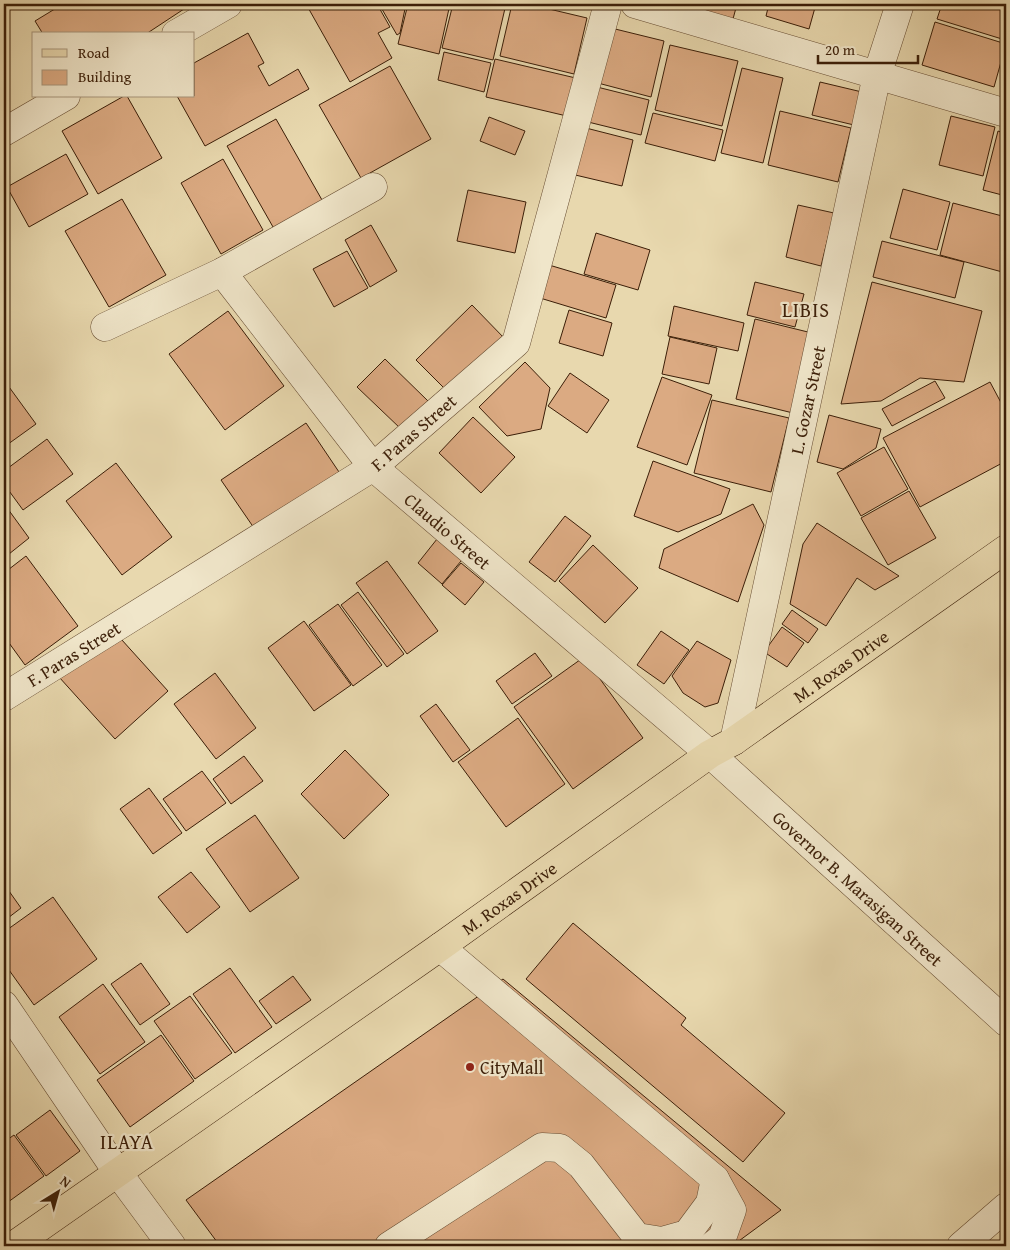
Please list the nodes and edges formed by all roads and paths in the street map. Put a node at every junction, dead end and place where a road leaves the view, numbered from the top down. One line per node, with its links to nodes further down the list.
1 (228, 4): 5 (street)
2 (608, 4): 13 (street, F. Paras Street)
3 (635, 4): 6 (street)
4 (900, 4): 6 (street, L. Gozar Street)
5 (179, 32)
6 (877, 75): 8 (street); 16 (street, L. Gozar Street)
7 (63, 98): 9 (street)
8 (1006, 113)
9 (4, 132)
10 (373, 187): 11 (street)
11 (222, 272): 12 (street); 13 (street, Claudio Street)
12 (105, 327)
13 (373, 467): 15 (street, F. Paras Street); 17 (street, Claudio Street)
14 (1006, 549): 16 (main road, M. Roxas Drive)
15 (4, 697)
16 (734, 741): 17 (main road, M. Roxas Drive)
17 (710, 754): 18 (main road, M. Roxas Drive); 20 (street, Governor B. Marasigan Street)
18 (440, 947): 21 (main road, M. Roxas Drive); 22 (street)
19 (4, 1006): 21 (street)
20 (1006, 1022)
21 (118, 1173): 24 (main road, M. Roxas Drive); 25 (street)
22 (715, 1179): 26 (street); 27 (street)
23 (1006, 1207): 28 (street)
24 (13, 1246)
25 (172, 1246)
26 (388, 1246)
27 (712, 1246)
28 (961, 1246)

